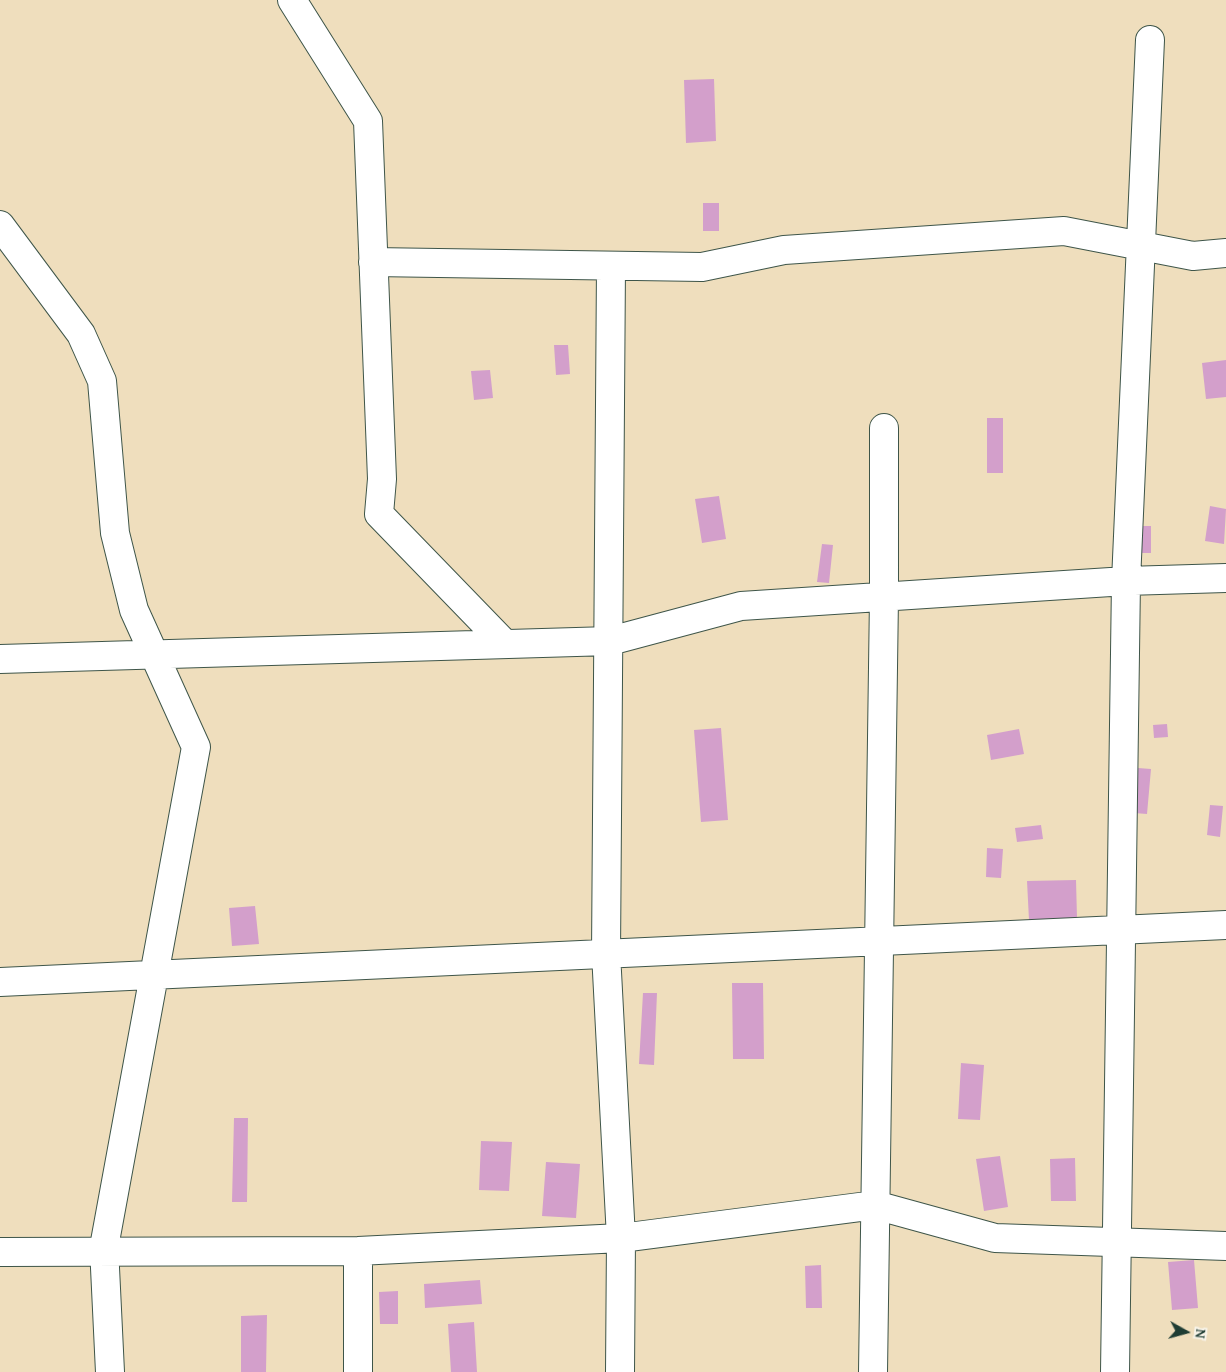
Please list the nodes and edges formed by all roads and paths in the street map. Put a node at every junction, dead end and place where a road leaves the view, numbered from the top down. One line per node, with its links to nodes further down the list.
1 (292, 0): 6 (street)
2 (1150, 40): 4 (street)
3 (0, 225): 14 (street)
4 (1141, 246): 5 (street); 7 (street); 10 (street)
5 (1226, 253)
6 (373, 262): 7 (street); 13 (street)
7 (611, 266): 12 (street)
8 (884, 428): 11 (street)
9 (1226, 578): 10 (street)
10 (1126, 581): 11 (street); 17 (street)
11 (884, 597): 12 (street); 18 (street)
12 (610, 641): 13 (street); 19 (street)
13 (504, 643): 14 (street)
14 (154, 654): 15 (street); 20 (street)
15 (0, 659)
16 (1226, 925): 17 (street)
17 (1121, 931): 18 (street); 24 (street)
18 (879, 942): 19 (street); 22 (street)
19 (606, 953): 20 (street); 23 (street)
20 (154, 975): 21 (street); 26 (street)
21 (0, 982)
22 (875, 1205): 23 (street); 24 (street); 32 (street)
23 (621, 1238): 27 (street); 31 (street)
24 (1116, 1242): 25 (street); 33 (street)
25 (1226, 1246)
26 (104, 1251): 27 (street); 28 (street); 29 (street)
27 (358, 1251): 30 (street)
28 (0, 1252)
29 (110, 1372)
30 (358, 1372)
31 (620, 1372)
32 (873, 1372)
33 (1114, 1372)

